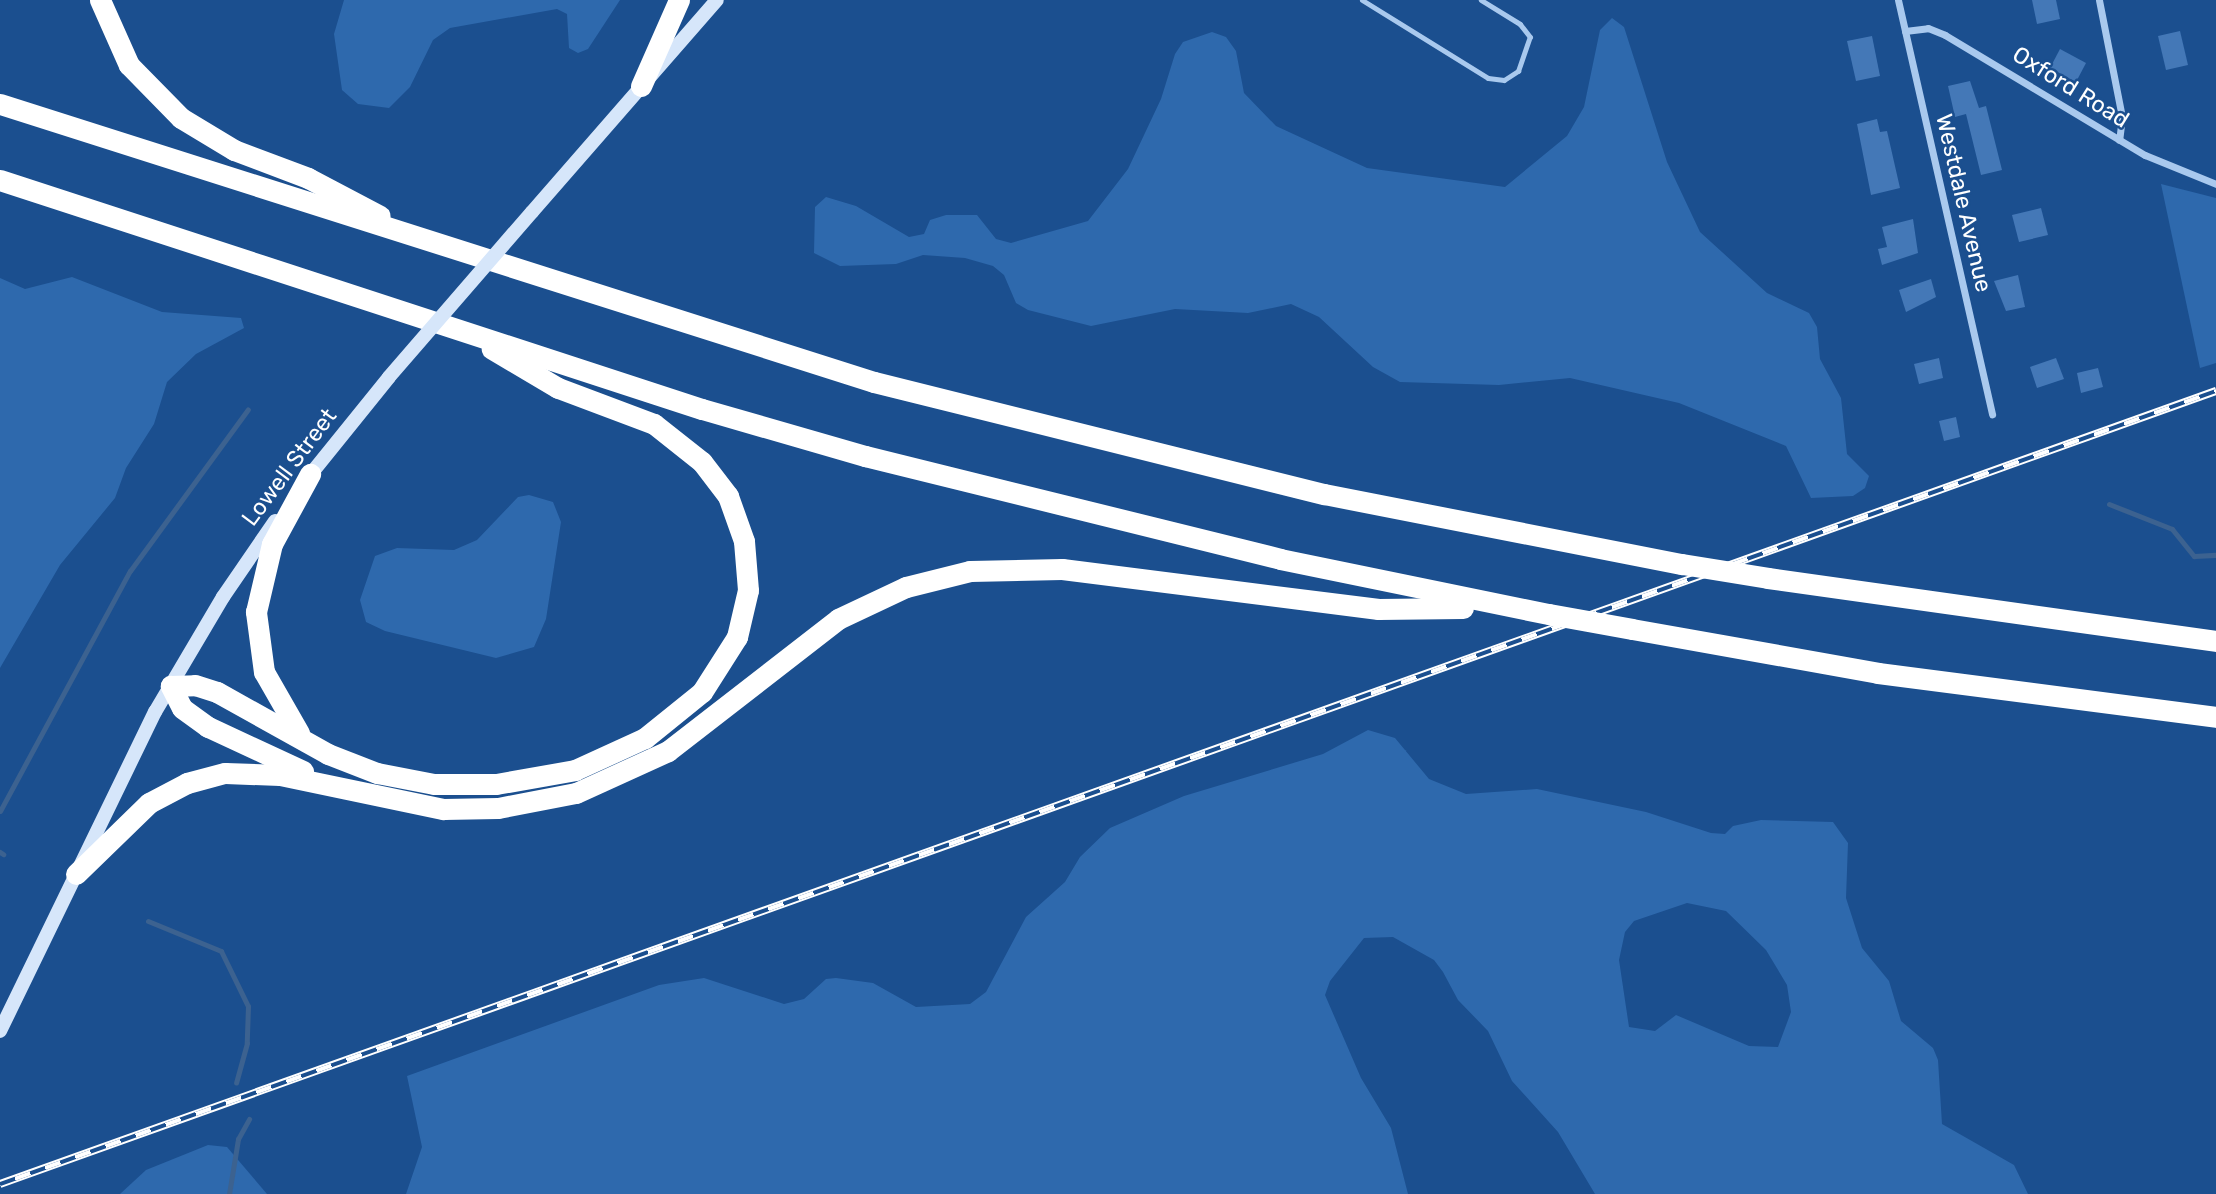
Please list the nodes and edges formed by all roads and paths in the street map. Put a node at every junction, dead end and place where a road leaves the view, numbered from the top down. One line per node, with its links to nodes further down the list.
1 (100, 0): 14 (highway)
2 (679, 0): 9 (highway)
3 (717, 0): 9 (main road, Lowell Street)
4 (1362, 0): 5 (lane)
5 (1481, 0)
6 (1898, 0): 8 (street, Westdale Avenue)
7 (2099, 0): 11 (street)
8 (1905, 30): 11 (street, Oxford Road); 16 (street, Westdale Avenue)
9 (641, 86): 17 (main road, Lowell Street, bridge)
10 (0, 104): 14 (highway)
11 (2119, 140): 13 (street, Oxford Road)
12 (0, 180): 15 (highway)
13 (2216, 184)
14 (435, 244): 19 (highway, bridge)
15 (454, 327): 18 (highway); 22 (highway)
16 (1992, 414)
17 (310, 474): 20 (main road, Lowell Street); 22 (highway)
18 (1507, 607): 21 (highway, bridge); 23 (highway)
19 (2216, 641)
20 (171, 686): 22 (highway); 23 (highway); 24 (main road, Lowell Street)
21 (2216, 717)
22 (313, 746)
23 (344, 789): 24 (highway)
24 (76, 874): 25 (main road, Lowell Street)
25 (0, 1031)

